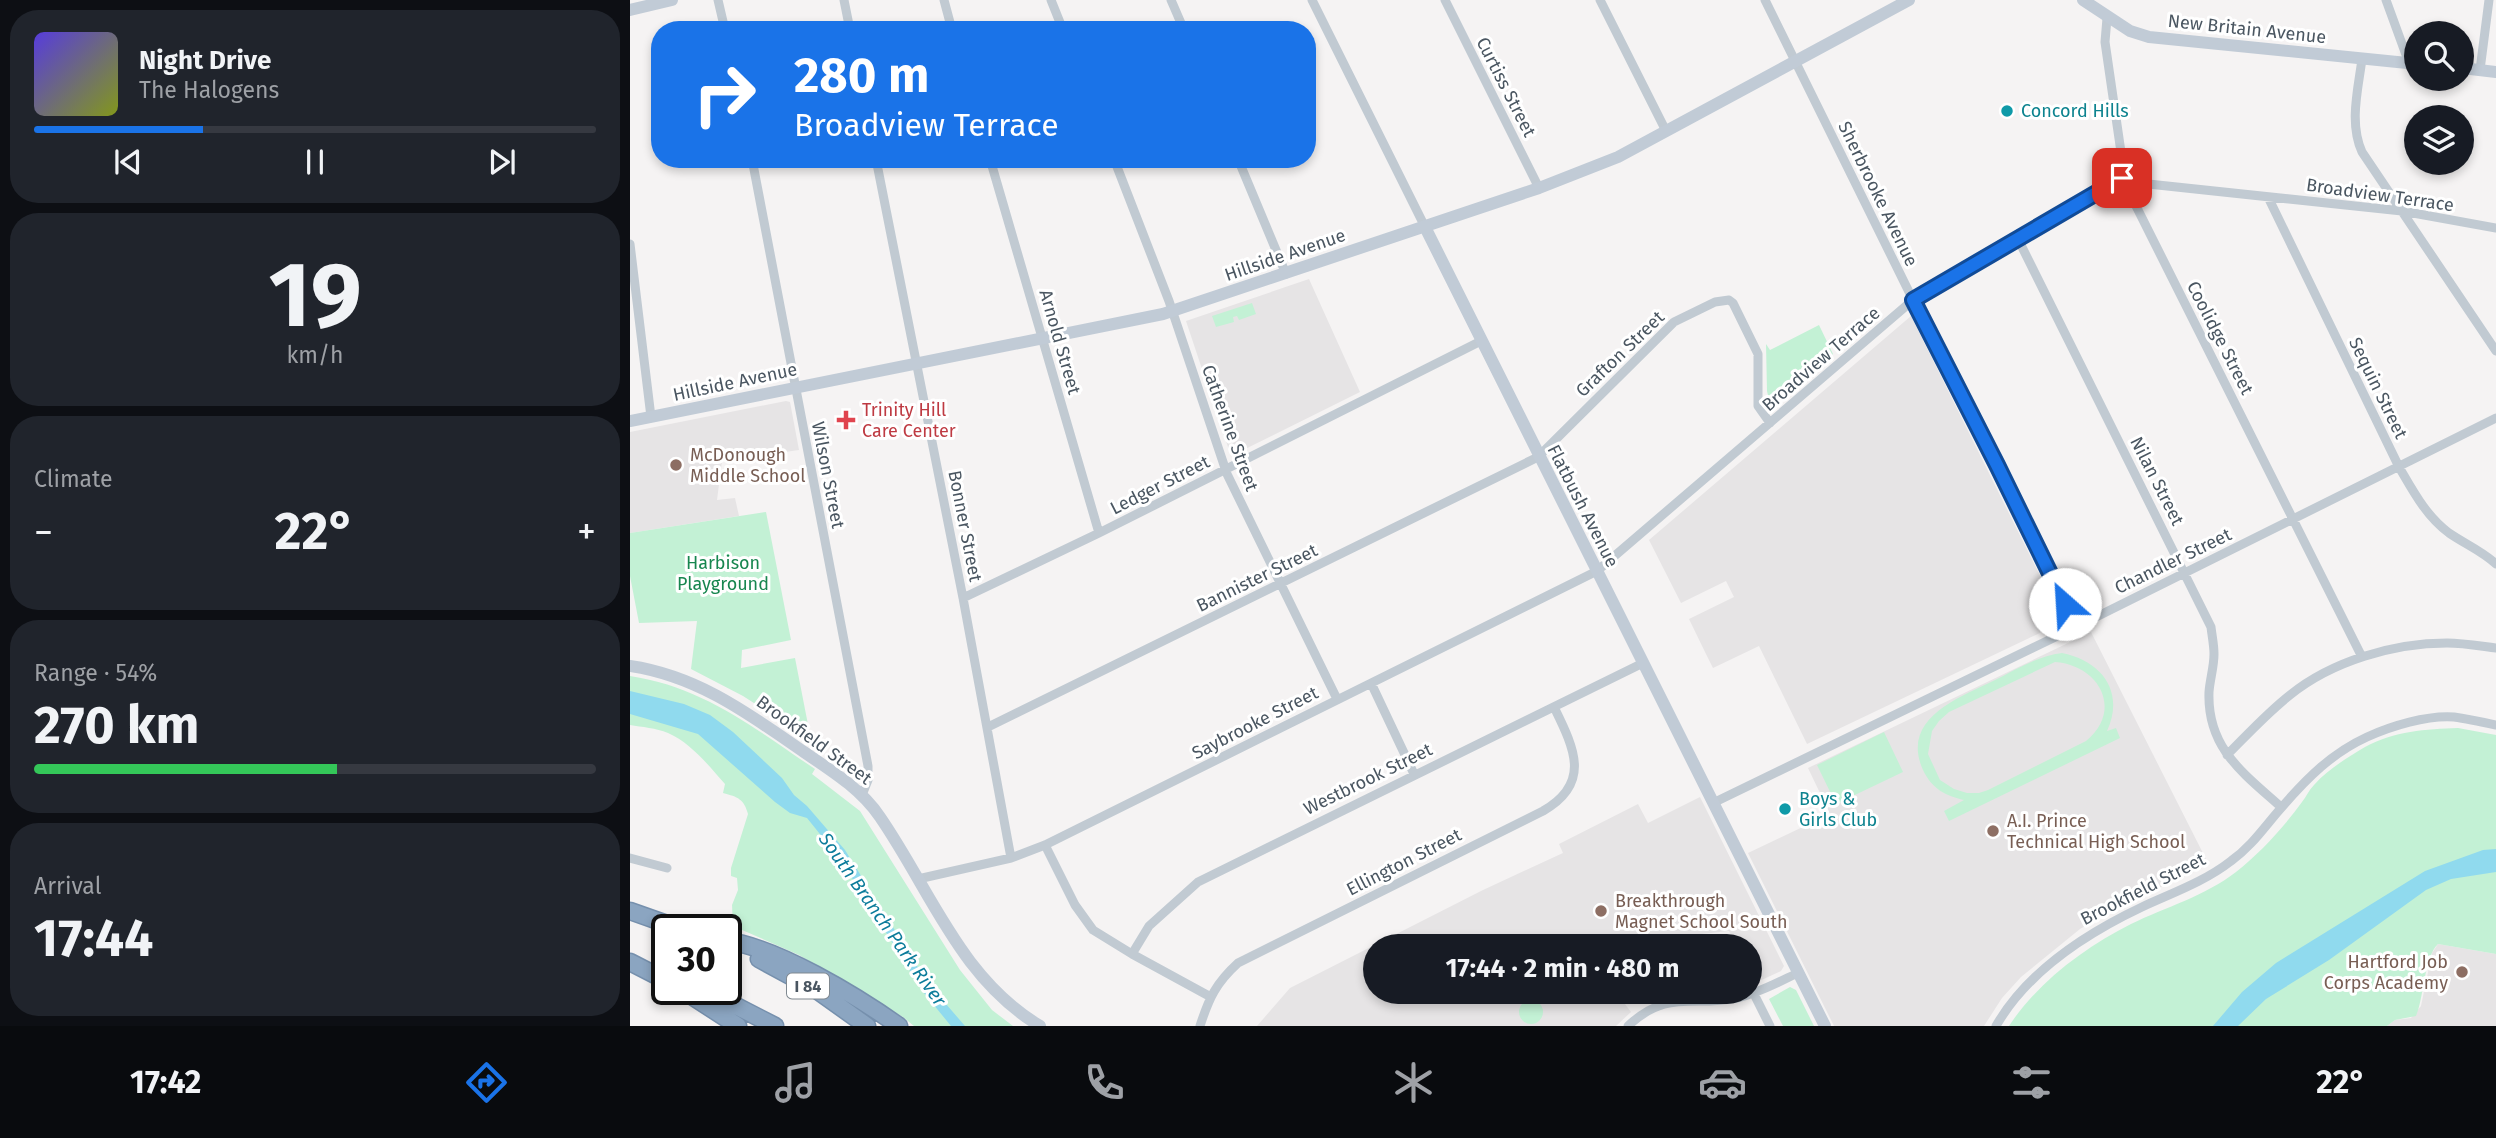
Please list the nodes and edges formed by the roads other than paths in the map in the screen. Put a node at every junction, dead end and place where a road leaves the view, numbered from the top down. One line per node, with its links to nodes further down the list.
1 (672, 0): 15 (street)
2 (718, 0): 17 (street)
3 (844, 0): 18 (street)
4 (944, 0): 19 (street)
5 (1051, 0): 20 (street)
6 (1171, 0): 21 (street)
7 (1312, 0): 39 (street, Flatbush Avenue)
8 (1445, 0): 36 (street, Curtiss Street)
9 (1600, 0): 29 (street)
10 (1765, 0): 24 (street, Sherbrooke Avenue)
11 (1909, 0): 24 (street, Hillside Avenue)
12 (2083, 0): 16 (street, New Britain Avenue)
13 (2386, 0): 22 (street)
14 (2490, 0): 27 (street)
15 (630, 10)
16 (2107, 18): 23 (street, New Britain Avenue); 35 (street, Coolidge Street)
17 (723, 21)
18 (848, 21)
19 (950, 21)
20 (1059, 21)
21 (1180, 21)
22 (2404, 42)
23 (2362, 59): 25 (street, New Britain Avenue); 38 (street)
24 (1795, 61): 29 (street, Hillside Avenue); 44 (street, Sherbrooke Avenue)
25 (2404, 62)
26 (2474, 69): 27 (street)
27 (2480, 70): 28 (street)
28 (2496, 72)
29 (1666, 131): 36 (street, Hillside Avenue)
30 (754, 168): 50 (street, Wilson Street)
31 (878, 168): 49 (street, Bonner Street)
32 (993, 168): 46 (street, Arnold Street)
33 (1117, 168): 45 (street, Catherine Street)
34 (1242, 168): 43 (street)
35 (2122, 178): 37 (street, Broadview Terrace); 41 (street, Broadview Terrace); 58 (street, Coolidge Street)
36 (1539, 188): 39 (street, Hillside Avenue)
37 (2268, 197): 38 (street, Broadview Terrace); 56 (street, Sequin Street)
38 (2402, 211): 40 (street, Broadview Terrace); 48 (street)
39 (1425, 227): 43 (street, Hillside Avenue); 47 (street, Flatbush Avenue)
40 (2496, 228)
41 (2018, 239): 44 (street, Broadview Terrace); 62 (street, Nilan Street)
42 (630, 244): 51 (street)
43 (1286, 274): 45 (street, Hillside Avenue)
44 (1913, 300): 54 (street, Broadview Terrace); 65 (street, Sherbrooke Avenue)
45 (1172, 311): 46 (street, Hillside Avenue); 57 (street, Catherine Street)
46 (1043, 338): 49 (street, Hillside Avenue); 59 (street, Arnold Street)
47 (1481, 341): 55 (street, Flatbush Avenue); 57 (street, Ledger Street)
48 (2496, 351)
49 (916, 363): 50 (street, Hillside Avenue); 64 (street, Bonner Street)
50 (795, 387): 51 (street, Hillside Avenue); 77 (street, Wilson Street)
51 (651, 417): 53 (street, Hillside Avenue)
52 (2496, 418): 56 (street, Chandler Street)
53 (630, 421)
54 (1770, 423): 55 (street, Grafton Street); 61 (street, Broadview Terrace)
55 (1538, 457): 61 (street, Flatbush Avenue); 63 (street, Bannister Street)
56 (2399, 467): 58 (street, Chandler Street); 60 (street, Sequin Street)
57 (1225, 470): 59 (street, Ledger Street); 63 (street, Catherine Street)
58 (2293, 520): 62 (street, Chandler Street); 67 (street, Coolidge Street)
59 (1099, 533): 64 (street, Ledger Street)
60 (2496, 564)
61 (1597, 571): 68 (street, Flatbush Avenue); 70 (street, Saybrooke Street)
62 (2186, 573): 65 (street, Chandler Street); 75 (street, Nilan Street)
63 (1281, 584): 71 (street, Catherine Street); 74 (street, Bannister Street)
64 (963, 598): 74 (street, Bonner Street)
65 (2076, 627): 78 (street, Chandler Street)
66 (2496, 648): 67 (street)
67 (2362, 657): 75 (street)
68 (1643, 663): 72 (street, Westbrook Street); 78 (street, Flatbush Avenue)
69 (630, 666): 77 (street, Brookfield Street)
70 (1371, 683): 71 (street, Saybrooke Street); 76 (street)
71 (1337, 699): 80 (street, Saybrooke Street)
72 (1554, 707): 76 (street, Westbrook Street); 95 (street, Ellington Street)
73 (2496, 725): 79 (street, Brookfield Street)
74 (988, 726): 82 (street, Bonner Street)
75 (2227, 755): 79 (street, Nilan Street)
76 (1414, 774): 89 (street, Westbrook Street)
77 (862, 795): 84 (street, Brookfield Street)
78 (1713, 803): 93 (street, Flatbush Avenue)
79 (2281, 807): 109 (street, Brookfield Street)
80 (1045, 845): 82 (street, Saybrooke Street); 89 (street)
81 (630, 858): 83 (street)
82 (1011, 858): 84 (street, Saybrooke Street)
83 (667, 868)
84 (918, 879): 104 (street, Brookfield Street)
85 (630, 911): 86 (highway)
86 (651, 918)
87 (742, 947): 88 (highway, I 84)
88 (745, 948): 102 (highway, I 84); 103 (highway)
89 (1132, 954): 95 (street)
90 (633, 963): 91 (highway); 92 (highway)
91 (651, 967)
92 (651, 973)
93 (1798, 973): 94 (street); 108 (street, Flatbush Avenue)
94 (1762, 990)
95 (1209, 996): 105 (street, Ellington Street)
96 (1664, 1004): 106 (street)
97 (1759, 1004): 107 (street)
98 (714, 1005): 100 (highway)
99 (732, 1005): 101 (highway)
100 (738, 1026)
101 (775, 1026)
102 (867, 1026)
103 (899, 1026)
104 (1040, 1026)
105 (1200, 1026)
106 (1628, 1026)
107 (1770, 1026)
108 (1825, 1026)
109 (1996, 1026)

